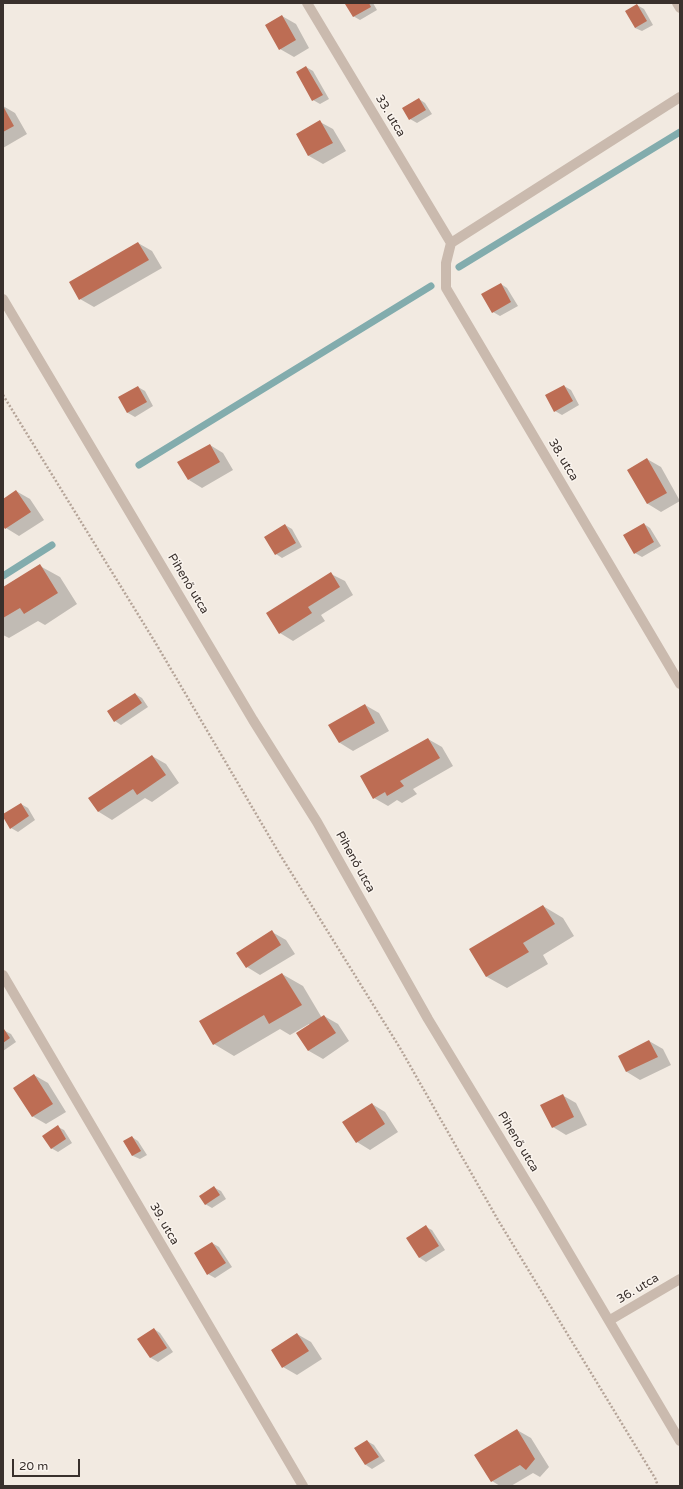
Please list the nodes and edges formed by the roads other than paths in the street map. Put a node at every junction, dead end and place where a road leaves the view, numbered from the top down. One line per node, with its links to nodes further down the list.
1 (306, 3): 5 (street, 33. utca)
2 (677, 3): 3 (street)
3 (680, 8)
4 (680, 97): 5 (street)
5 (451, 243): 7 (street, 38. utca)
6 (3, 299): 10 (street, Pihenő utca)
7 (680, 684)
8 (3, 975): 12 (street, 39. utca)
9 (680, 1279): 10 (street, 36. utca)
10 (610, 1320): 11 (street, Pihenő utca)
11 (680, 1440)
12 (302, 1486)

